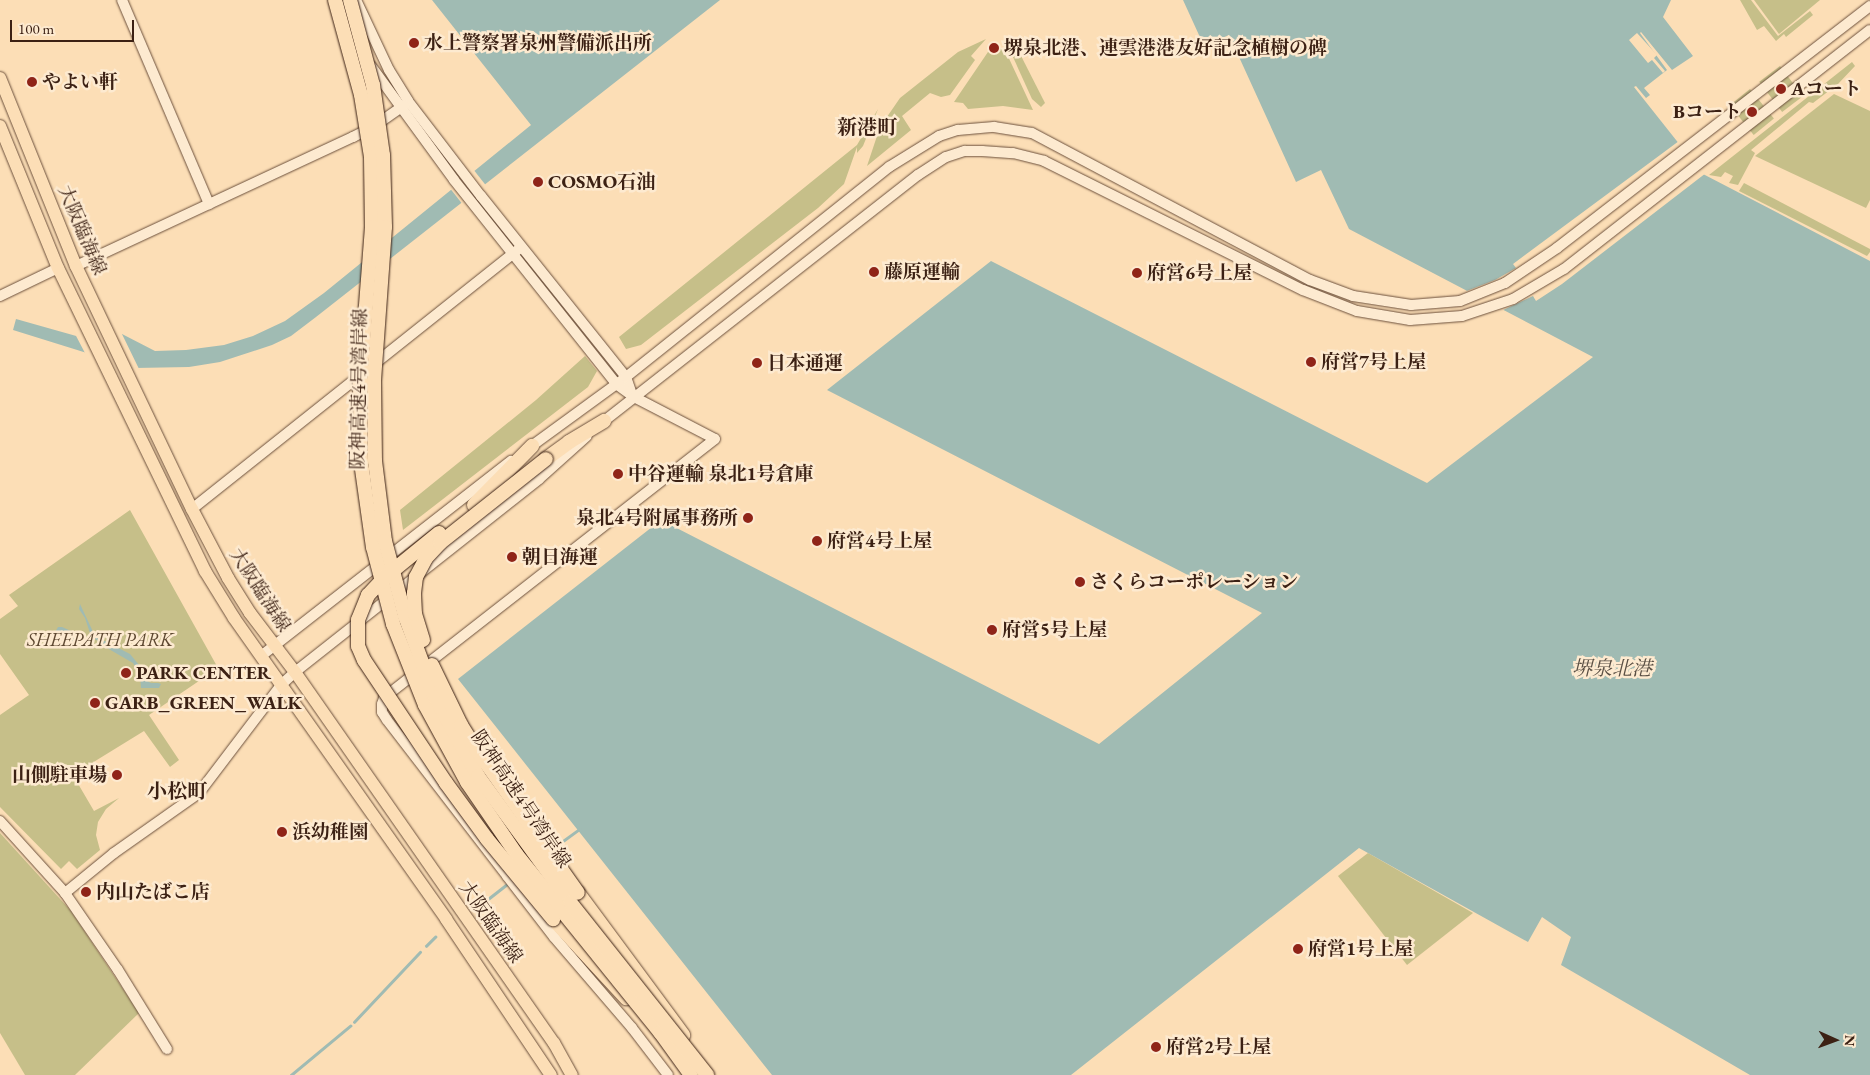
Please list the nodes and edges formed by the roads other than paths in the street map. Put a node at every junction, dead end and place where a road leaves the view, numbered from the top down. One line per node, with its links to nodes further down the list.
1 (122, 0): 12 (street)
2 (337, 0): 9 (street); 29 (highway, 阪神高速4号湾岸線, bridge)
3 (350, 0): 35 (highway, 阪神高速4号湾岸線, bridge)
4 (356, 0): 8 (street)
5 (1870, 6): 17 (street)
6 (1870, 30): 19 (street)
7 (0, 78): 14 (main road, 大阪臨海線)
8 (408, 101): 9 (street); 11 (street)
9 (399, 108): 11 (street); 12 (street)
10 (0, 126): 15 (main road, 大阪臨海線)
11 (476, 199): 13 (street)
12 (209, 204): 14 (street)
13 (518, 250): 17 (street); 18 (street); 22 (street)
14 (76, 266): 22 (main road, 大阪臨海線)
15 (58, 268): 16 (street); 24 (main road, 大阪臨海線)
16 (0, 296)
17 (626, 377): 18 (street); 19 (street)
18 (616, 384): 19 (street); 21 (street)
19 (634, 397): 20 (street); 33 (street)
20 (604, 421): 25 (street); 35 (highway, bridge)
21 (532, 446): 23 (street); 29 (highway, bridge)
22 (192, 508): 23 (main road, 大阪臨海線)
23 (274, 646): 24 (street); 25 (main road, 大阪臨海線)
24 (262, 656): 26 (main road, 大阪臨海線)
25 (295, 672): 26 (street); 32 (main road, 大阪臨海線)
26 (281, 685): 28 (street); 31 (main road, 大阪臨海線)
27 (0, 821): 28 (street)
28 (65, 892): 30 (street)
29 (660, 1032): 34 (highway, 阪神高速4号湾岸線, bridge)
30 (167, 1049)
31 (551, 1075)
32 (572, 1075)
33 (668, 1075)
34 (691, 1075)
35 (708, 1075)

